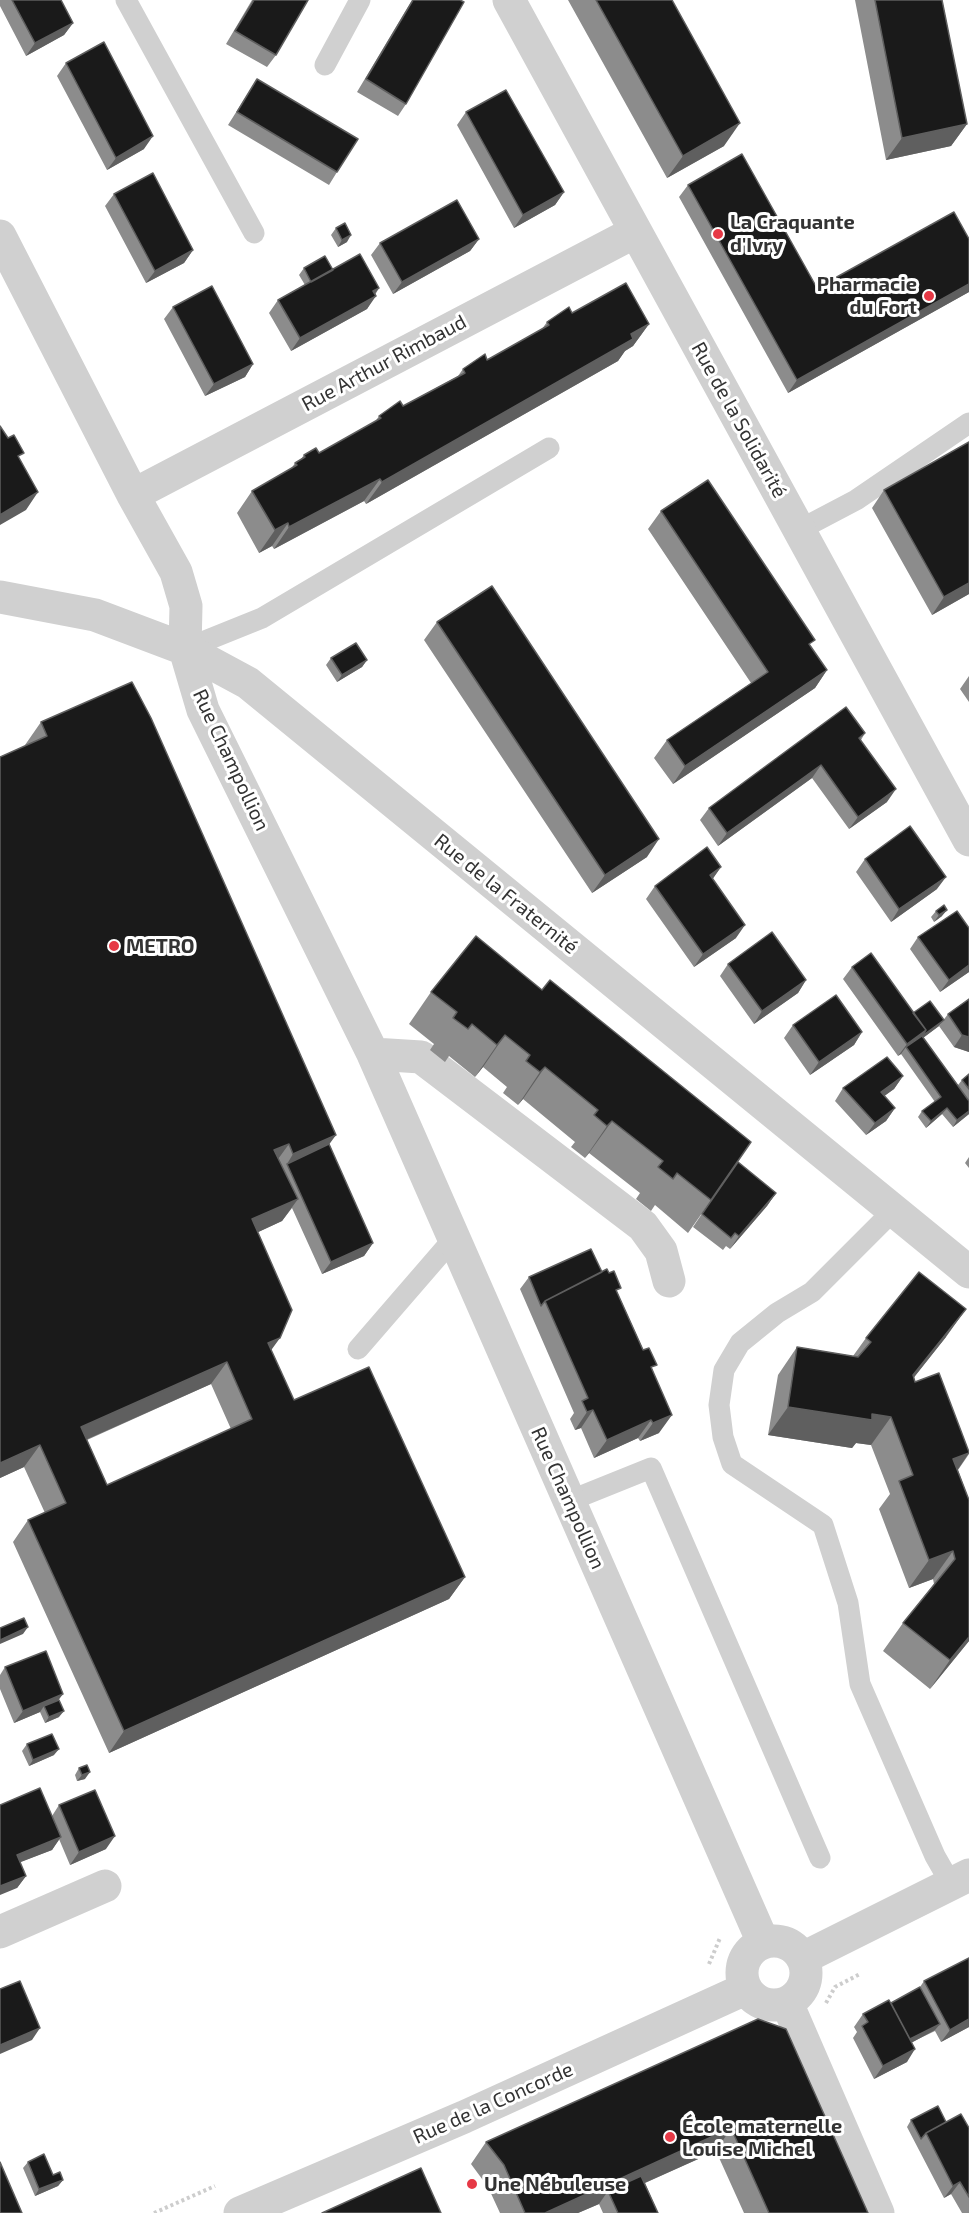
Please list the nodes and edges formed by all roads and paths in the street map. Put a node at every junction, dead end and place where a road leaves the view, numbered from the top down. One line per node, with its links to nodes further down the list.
1 (126, 0): 6 (lane)
2 (360, 0): 4 (lane)
3 (509, 0): 5 (street, Rue de la Solidarité)
4 (325, 65)
5 (635, 232): 10 (street, Rue Arthur Rimbaud); 11 (street, Rue de la Solidarité)
6 (254, 233)
7 (0, 236): 10 (street, Rue Champollion)
8 (969, 423): 11 (lane)
9 (549, 448): 13 (lane)
10 (133, 495): 13 (street, Rue Champollion)
11 (799, 530): 14 (street, Rue de la Solidarité)
12 (0, 597): 13 (street, Rue de la Fraternité)
13 (185, 649): 15 (street, Rue Champollion); 16 (street, Rue de la Fraternité)
14 (969, 840)
15 (373, 1054): 17 (street, Rue Champollion); 19 (street)
16 (893, 1211): 18 (street, Rue de la Fraternité); 23 (lane)
17 (454, 1238): 20 (lane); 21 (street, Rue Champollion)
18 (969, 1272)
19 (669, 1281)
20 (358, 1349)
21 (569, 1501): 22 (lane); 25 (street, Rue Champollion)
22 (820, 1858)
23 (960, 1880): 27 (street)
24 (105, 1886): 26 (street)
25 (757, 1929): 27 (street); 28 (path); 29 (street)
26 (0, 1932)
27 (803, 1958): 30 (street)
28 (701, 1968)
29 (745, 1989): 30 (street); 33 (street, Rue de la Concorde)
30 (787, 2003): 34 (street)
31 (219, 2183): 32 (path)
32 (154, 2213)
33 (240, 2213)
34 (878, 2213)

